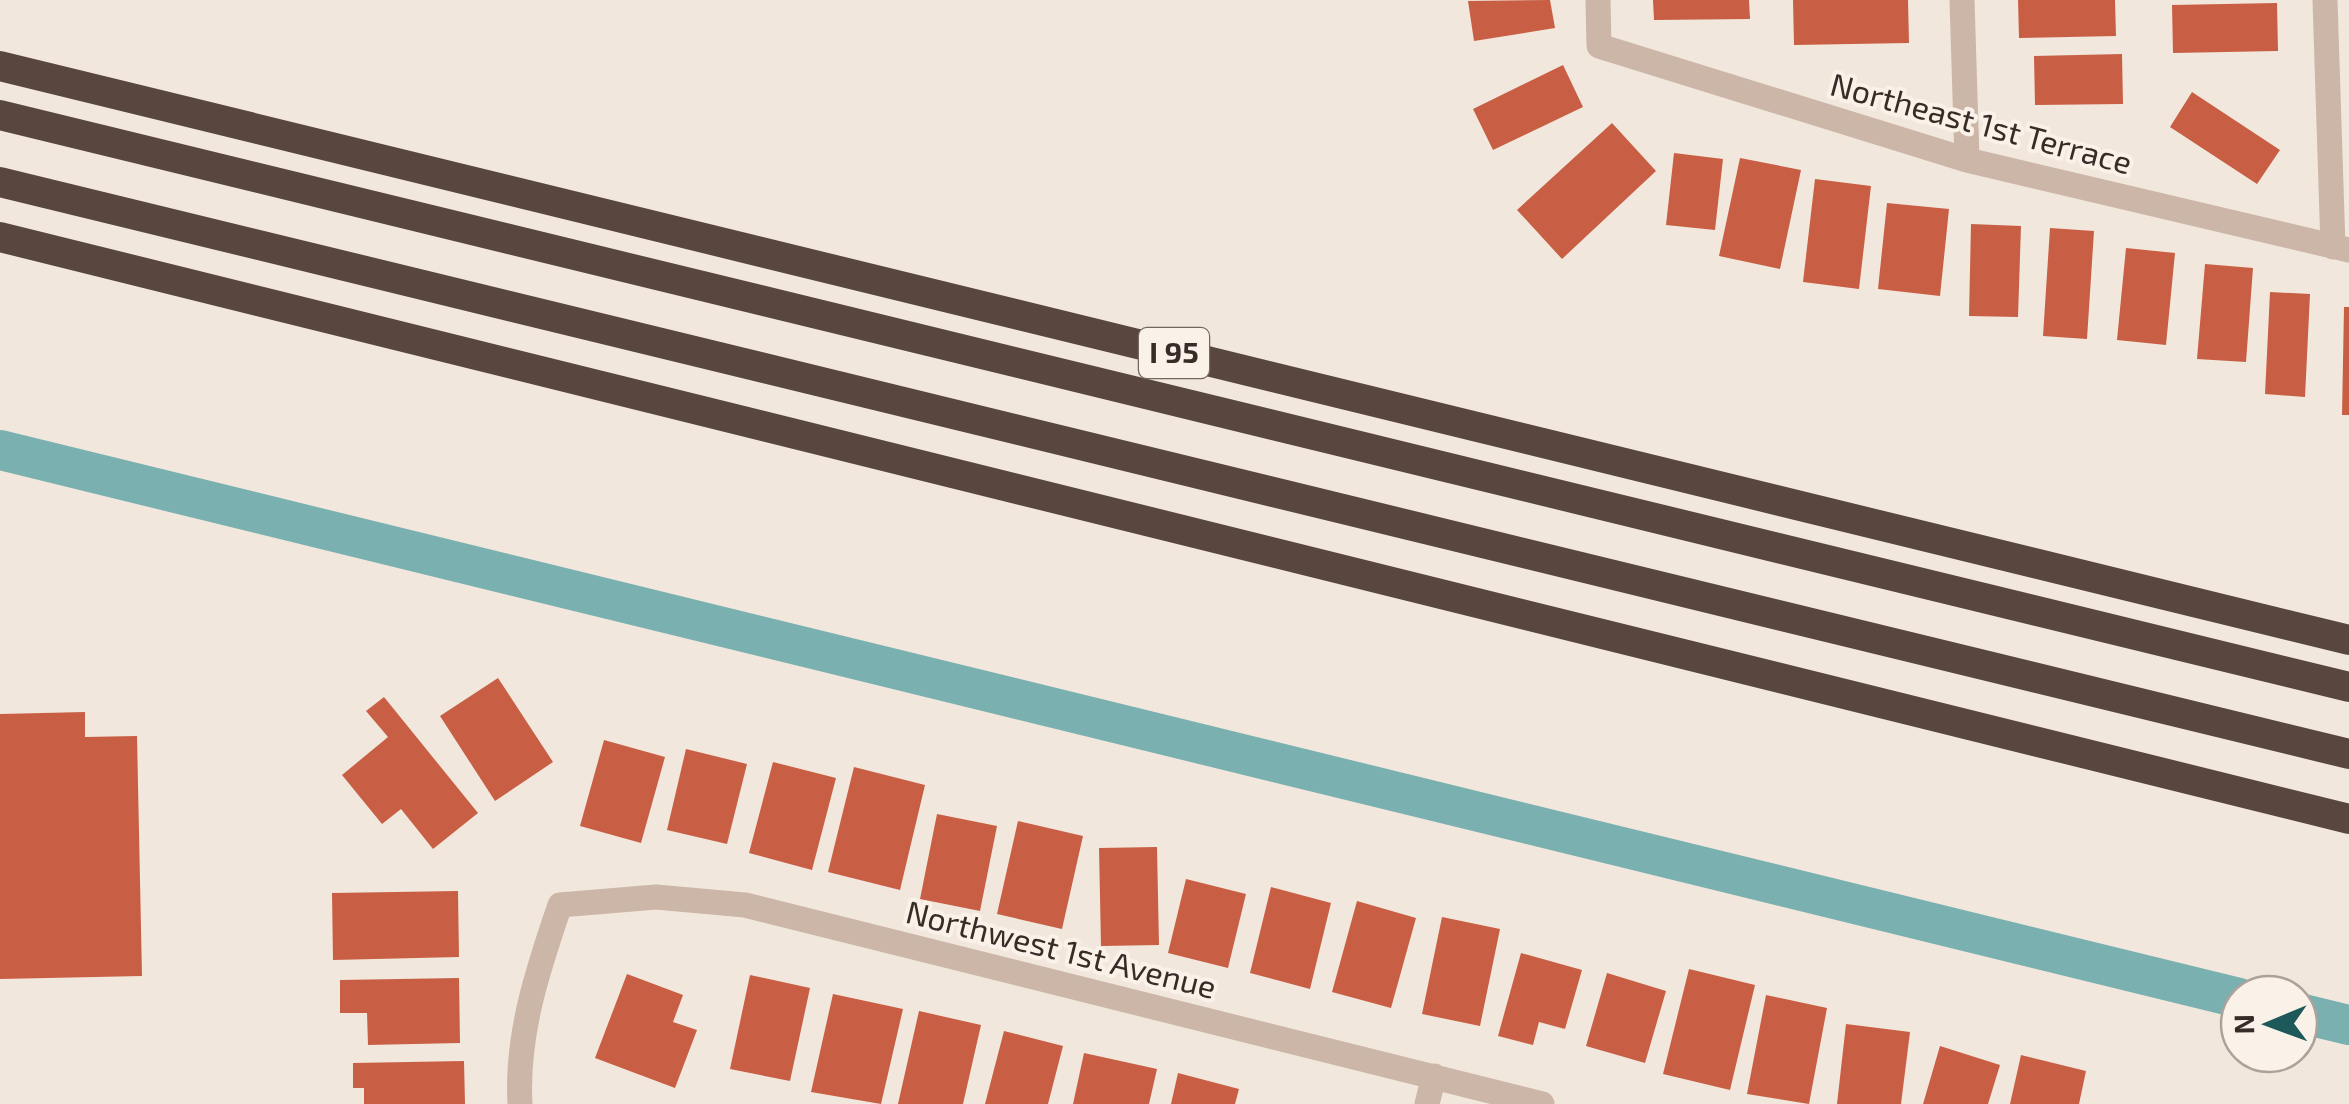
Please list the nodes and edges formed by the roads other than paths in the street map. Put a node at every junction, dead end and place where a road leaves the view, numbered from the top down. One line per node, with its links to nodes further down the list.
1 (1598, 0): 6 (street, Northeast 1st Terrace)
2 (1962, 0): 6 (street)
3 (2325, 0): 9 (street)
4 (0, 66): 10 (highway, I 95)
5 (0, 115): 11 (highway)
6 (1967, 160): 9 (street, Northeast 1st Terrace)
7 (0, 182): 12 (highway)
8 (0, 237): 13 (highway)
9 (2341, 248)
10 (2349, 640)
11 (2349, 687)
12 (2349, 754)
13 (2349, 819)
14 (1434, 1076): 15 (street, Northwest 1st Avenue); 16 (street); 17 (street, Northwest 1st Avenue)
15 (520, 1104)
16 (1428, 1104)
17 (1542, 1104)

